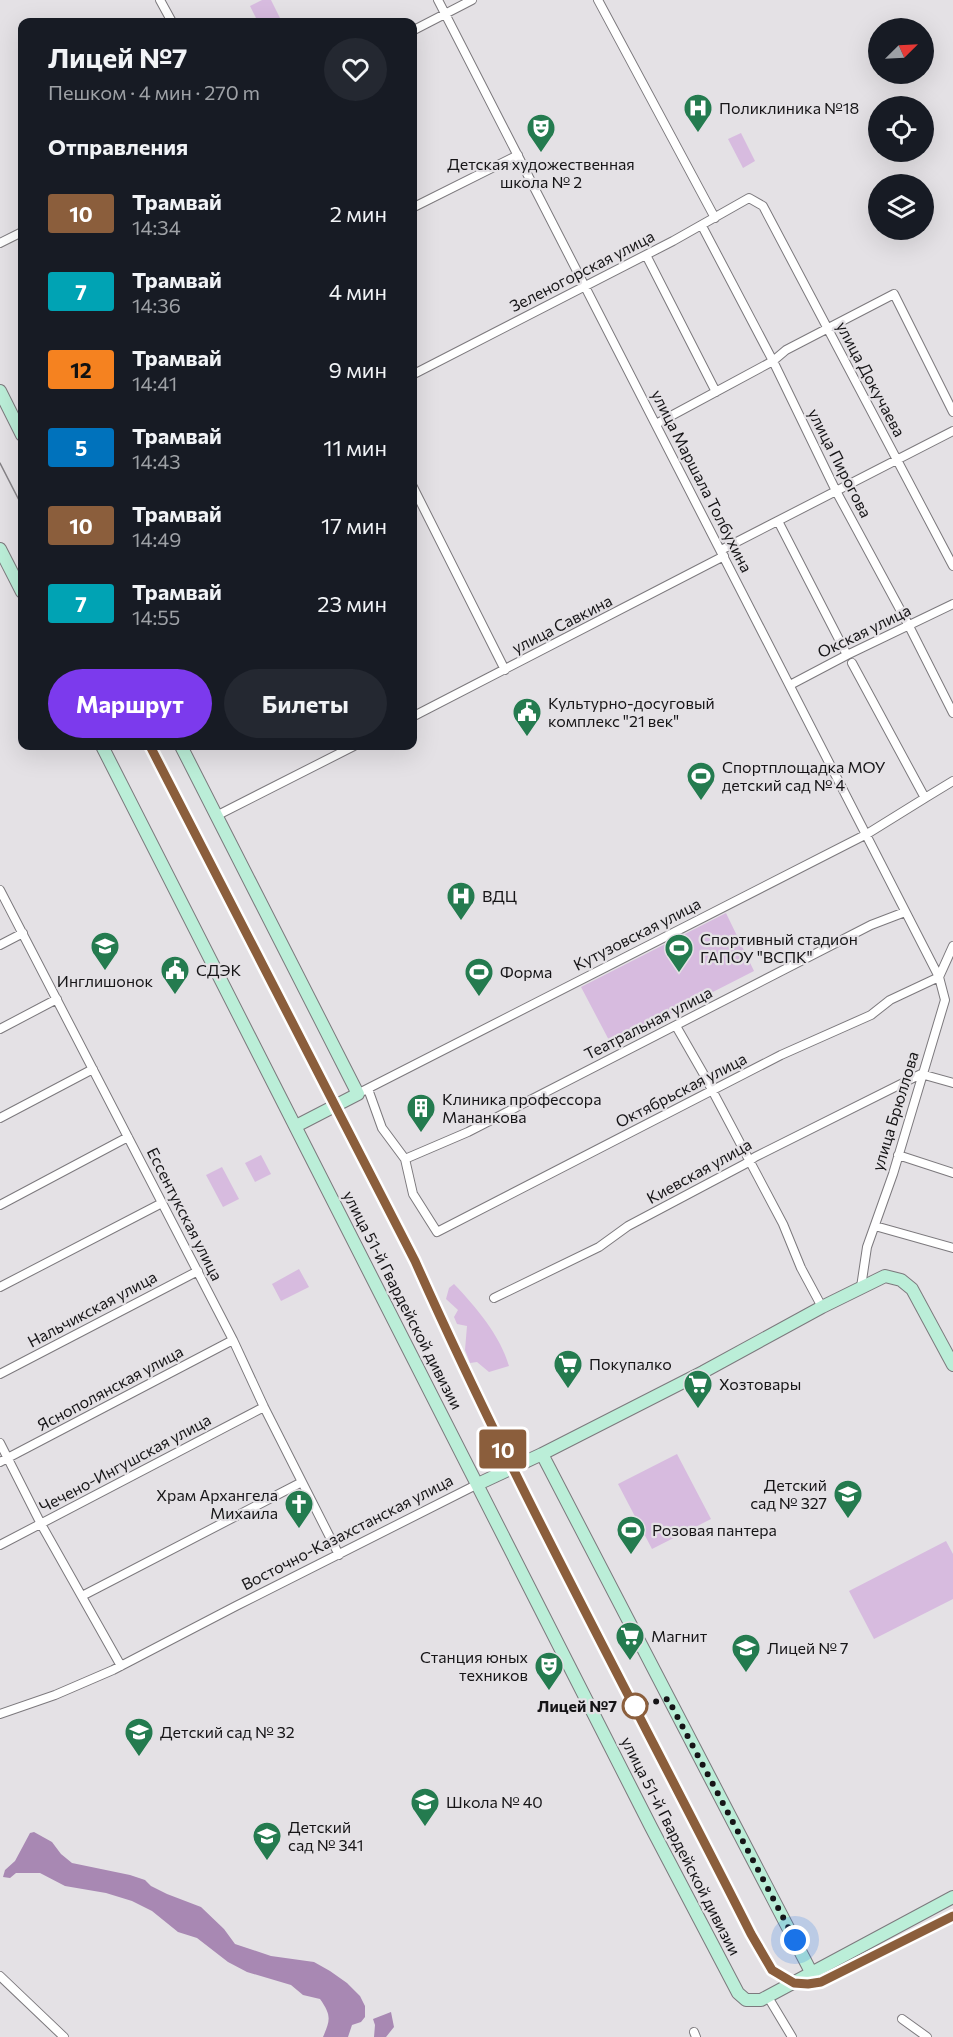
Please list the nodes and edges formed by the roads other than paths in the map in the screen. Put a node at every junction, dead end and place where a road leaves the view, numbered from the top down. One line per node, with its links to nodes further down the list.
1 (160, 0): 6 (street)
2 (438, 0): 5 (street, улица Маршала Толбухина)
3 (472, 0): 5 (street)
4 (597, 0): 11 (street)
5 (445, 15): 7 (street); 8 (street, улица Маршала Толбухина)
6 (170, 18)
7 (417, 29)
8 (518, 155): 9 (street); 16 (street, улица Маршала Толбухина)
9 (417, 206)
10 (763, 206): 11 (street, Зеленогорская улица); 17 (street, улица Докучаева)
11 (715, 218): 12 (street, Зеленогорская улица)
12 (702, 226): 15 (street, Зеленогорская улица); 18 (street, улица Пирогова)
13 (18, 234): 14 (street)
14 (0, 243)
15 (646, 255): 16 (street, Зеленогорская улица); 21 (street)
16 (585, 285): 19 (street, Зеленогорская улица); 23 (street, улица Маршала Толбухина)
17 (828, 329): 18 (street); 22 (street); 26 (street, улица Докучаева)
18 (773, 361): 21 (street); 27 (street, улица Пирогова)
19 (417, 372)
20 (0, 391): 24 (main road)
21 (716, 392): 23 (street)
22 (953, 412)
23 (656, 424): 31 (street, улица Маршала Толбухина)
24 (18, 427)
25 (953, 431): 26 (street, улица Савкина)
26 (897, 459): 27 (street, улица Савкина); 32 (street, улица Докучаева)
27 (836, 491): 29 (street, улица Савкина); 35 (street, улица Пирогова)
28 (417, 495): 38 (street)
29 (778, 521): 31 (street, улица Савкина); 36 (street)
30 (0, 549): 33 (main road)
31 (723, 553): 38 (street, улица Савкина); 39 (street, улица Маршала Толбухина)
32 (953, 566)
33 (18, 584)
34 (953, 604): 35 (street, Окская улица)
35 (909, 626): 36 (street, Окская улица); 40 (street, улица Пирогова)
36 (847, 655): 39 (street, Окская улица)
37 (852, 663): 46 (street)
38 (505, 670): 41 (street, улица Савкина)
39 (789, 685): 48 (street, улица Маршала Толбухина)
40 (953, 713)
41 (417, 714)
42 (104, 750): 65 (main road, улица 51-й Гвардейской дивизии)
43 (183, 750): 47 (main road)
44 (346, 750): 47 (street)
45 (953, 781): 46 (street, Кутузовская улица)
46 (925, 798): 48 (street, Кутузовская улица)
47 (216, 816): 63 (main road)
48 (867, 834): 50 (street, улица Маршала Толбухина); 63 (street, Кутузовская улица)
49 (0, 890): 51 (street, Ессентукская улица)
50 (905, 912): 54 (street, улица Маршала Толбухина); 57 (street, Театральная улица)
51 (23, 933): 52 (street); 55 (street, Ессентукская улица)
52 (0, 945)
53 (953, 946): 54 (street)
54 (939, 977): 56 (street, улица Брюллова); 62 (street, Октябрьская улица)
55 (57, 999): 58 (street); 59 (street, Ессентукская улица)
56 (949, 1002): 60 (street, улица Брюллова)
57 (676, 1026): 62 (street); 68 (street, Театральная улица)
58 (0, 1029)
59 (93, 1069): 64 (street); 66 (street, Ессентукская улица)
60 (921, 1074): 61 (street); 67 (street, улица Брюллова); 69 (street, Киевская улица)
61 (953, 1083)
62 (713, 1091): 68 (street, Октябрьская улица); 69 (street)
63 (363, 1092): 65 (main road); 68 (street)
64 (0, 1118)
65 (296, 1126): 89 (main road, улица 51-й Гвардейской дивизии)
66 (128, 1137): 71 (street, Ессентукская улица); 72 (street)
67 (898, 1155): 70 (street); 73 (street, улица Брюллова)
68 (405, 1159)
69 (750, 1161): 78 (street, Киевская улица); 79 (street)
70 (953, 1173)
71 (162, 1203): 75 (street, Ессентукская улица); 76 (street)
72 (0, 1205)
73 (875, 1226): 74 (street); 77 (street, улица Брюллова)
74 (953, 1248)
75 (198, 1271): 80 (street, Ессентукская улица); 83 (street, Нальчикская улица)
76 (0, 1287)
77 (861, 1287): 79 (main road, Восточно-Казахстанская улица); 81 (main road, Восточно-Казахстанская улица)
78 (494, 1298)
79 (822, 1307): 86 (main road, Восточно-Казахстанская улица)
80 (233, 1340): 84 (street, Ессентукская улица); 87 (street, Яснополянская улица)
81 (947, 1346): 82 (main road, Восточно-Казахстанская улица)
82 (953, 1365)
83 (0, 1374)
84 (264, 1407): 88 (street, Ессентукская улица); 90 (street, Чечено-Ингушская улица)
85 (0, 1443): 87 (street)
86 (542, 1454): 89 (main road, Восточно-Казахстанская улица); 97 (main road)
87 (4, 1460): 90 (street)
88 (302, 1482): 92 (street, Ессентукская улица); 93 (street)
89 (478, 1484): 92 (street, Восточно-Казахстанская улица); 99 (main road, улица 51-й Гвардейской дивизии)
90 (41, 1524): 91 (street, Чечено-Ингушская улица); 93 (street)
91 (0, 1545)
92 (339, 1555): 94 (street, Восточно-Казахстанская улица)
93 (82, 1596): 94 (street)
94 (121, 1666): 95 (street, Восточно-Казахстанская улица)
95 (0, 1714)
96 (953, 1897): 97 (main road)
97 (811, 1972): 99 (main road)
98 (0, 1976): 101 (street)
99 (768, 1997): 102 (street)
100 (902, 2019): 103 (street)
101 (64, 2037)
102 (792, 2037)
103 (927, 2037)

